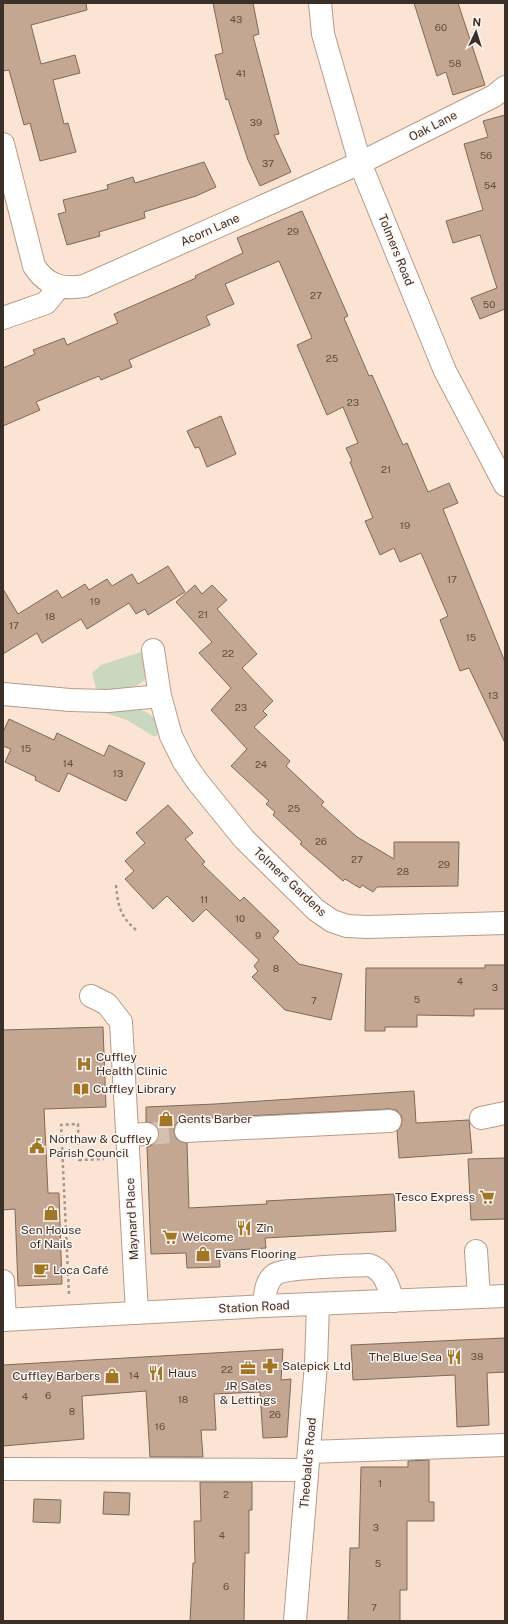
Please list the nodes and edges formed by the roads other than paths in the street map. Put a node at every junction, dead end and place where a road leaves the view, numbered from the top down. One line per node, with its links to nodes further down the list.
1 (320, 3): 4 (street, Tolmers Road)
2 (505, 87): 4 (street, Oak Lane)
3 (3, 144): 5 (street)
4 (360, 163): 5 (street, Acorn Lane); 7 (street, Tolmers Road)
5 (59, 287): 6 (street)
6 (3, 318)
7 (505, 485)
8 (152, 650): 10 (street, Tolmers Gardens)
9 (3, 694): 10 (street)
10 (160, 696): 11 (street, Tolmers Gardens)
11 (505, 923)
12 (90, 996): 24 (street, Maynard Place)
13 (505, 1113): 14 (street)
14 (482, 1118)
15 (390, 1121): 16 (street)
16 (186, 1132)
17 (476, 1251): 20 (street)
18 (3, 1281): 25 (street)
19 (505, 1296): 20 (street, Station Road)
20 (479, 1297): 21 (street, Station Road)
21 (393, 1301): 22 (street, Station Road); 23 (street)
22 (318, 1304): 23 (street, Station Road); 27 (street, Theobald's Road)
23 (264, 1306): 24 (street, Station Road)
24 (137, 1313): 25 (street, Station Road)
25 (4, 1320)
26 (505, 1445): 27 (street)
27 (308, 1461): 28 (street); 29 (street, Theobald's Road)
28 (3, 1469)
29 (295, 1621)

